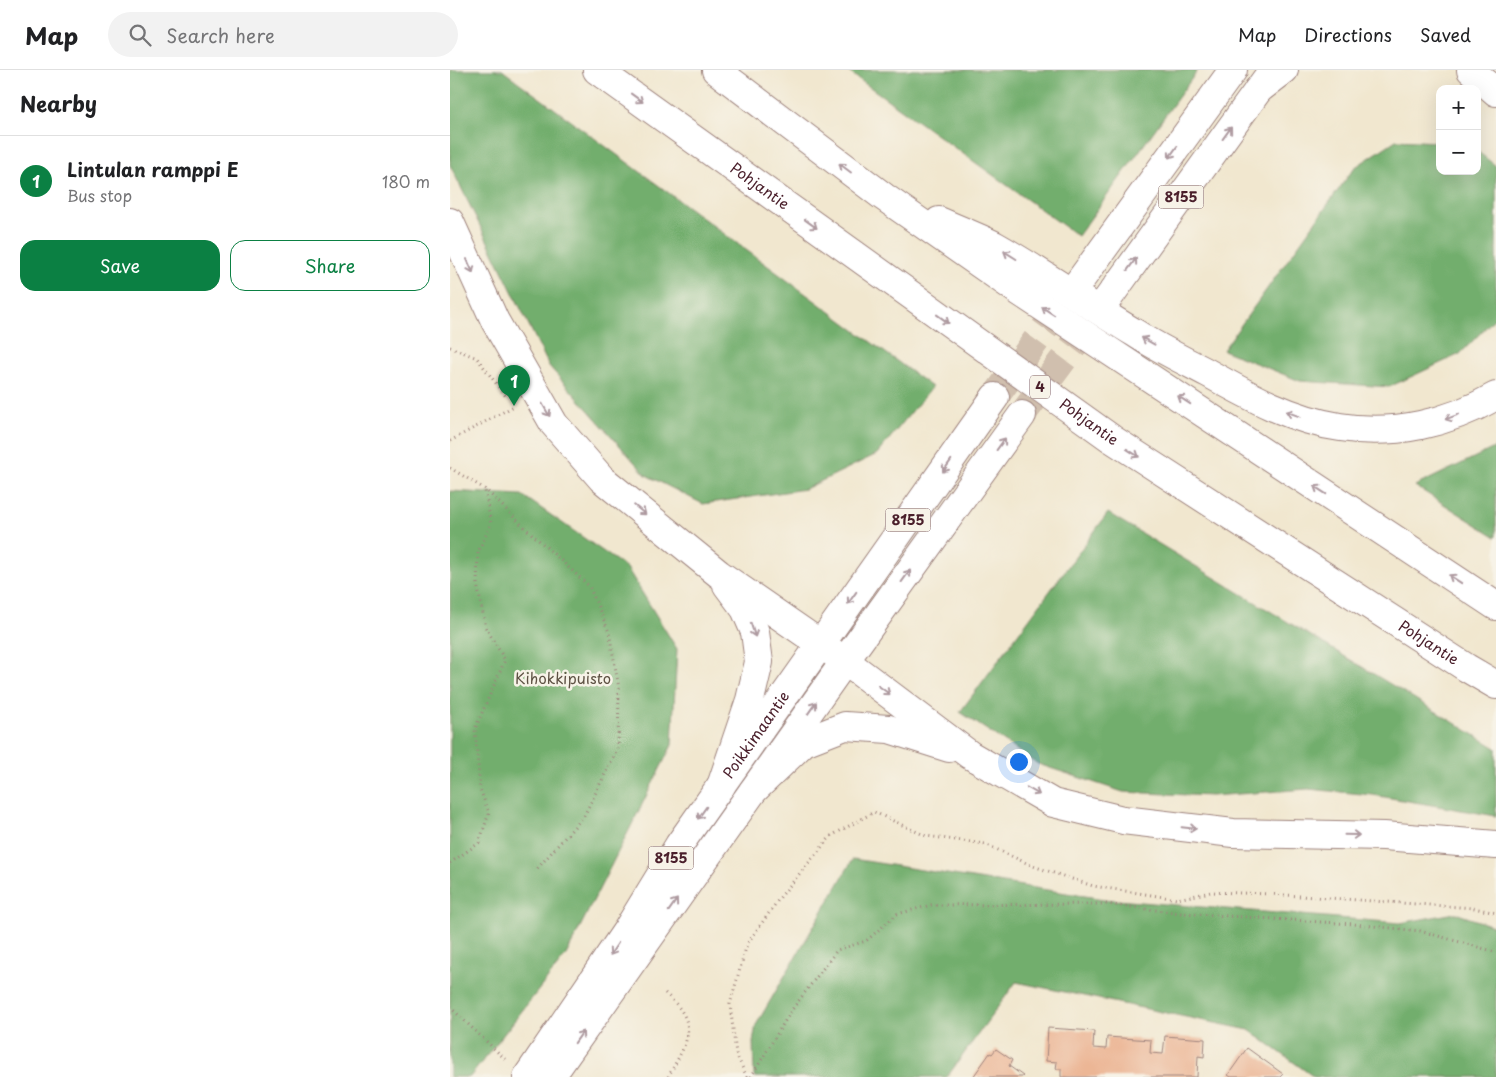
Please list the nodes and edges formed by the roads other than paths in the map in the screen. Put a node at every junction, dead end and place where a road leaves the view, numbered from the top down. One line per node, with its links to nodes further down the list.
1 (597, 70): 19 (main road, Pohjantie / 4, one-way to 19)
2 (716, 70): 8 (main road, one-way to 2)
3 (1233, 70): 10 (main road, 8155, one-way to 10)
4 (1284, 70): 6 (main road)
5 (1471, 70): 7 (main road)
6 (1265, 80): 11 (main road, 8155, one-way to 6)
7 (1496, 92)
8 (884, 197): 12 (main road, one-way to 8); 16 (main road, one-way to 8)
9 (450, 222): 15 (main road, one-way to 15)
10 (1079, 282)
11 (1104, 304)
12 (1496, 396)
13 (995, 397): 17 (main road, Poikkimaantie / 8155, one-way to 17)
14 (1022, 415): 18 (main road, Poikkimaantie / 8155, one-way to 14)
15 (719, 574): 17 (main road); 21 (main road, one-way to 21)
16 (1496, 606)
17 (820, 644): 18 (main road); 21 (main road, Poikkimaantie / 8155)
18 (845, 661): 20 (main road, one-way to 20); 22 (main road, Poikkimaantie / 8155, one-way to 18)
19 (1496, 685)
20 (970, 755): 22 (main road); 23 (main road, one-way to 23)
21 (720, 786): 24 (main road, Poikkimaantie / 8155, one-way to 24)
22 (753, 791): 25 (main road, Poikkimaantie / 8155, one-way to 22)
23 (1496, 845)
24 (527, 1077)
25 (550, 1077)

